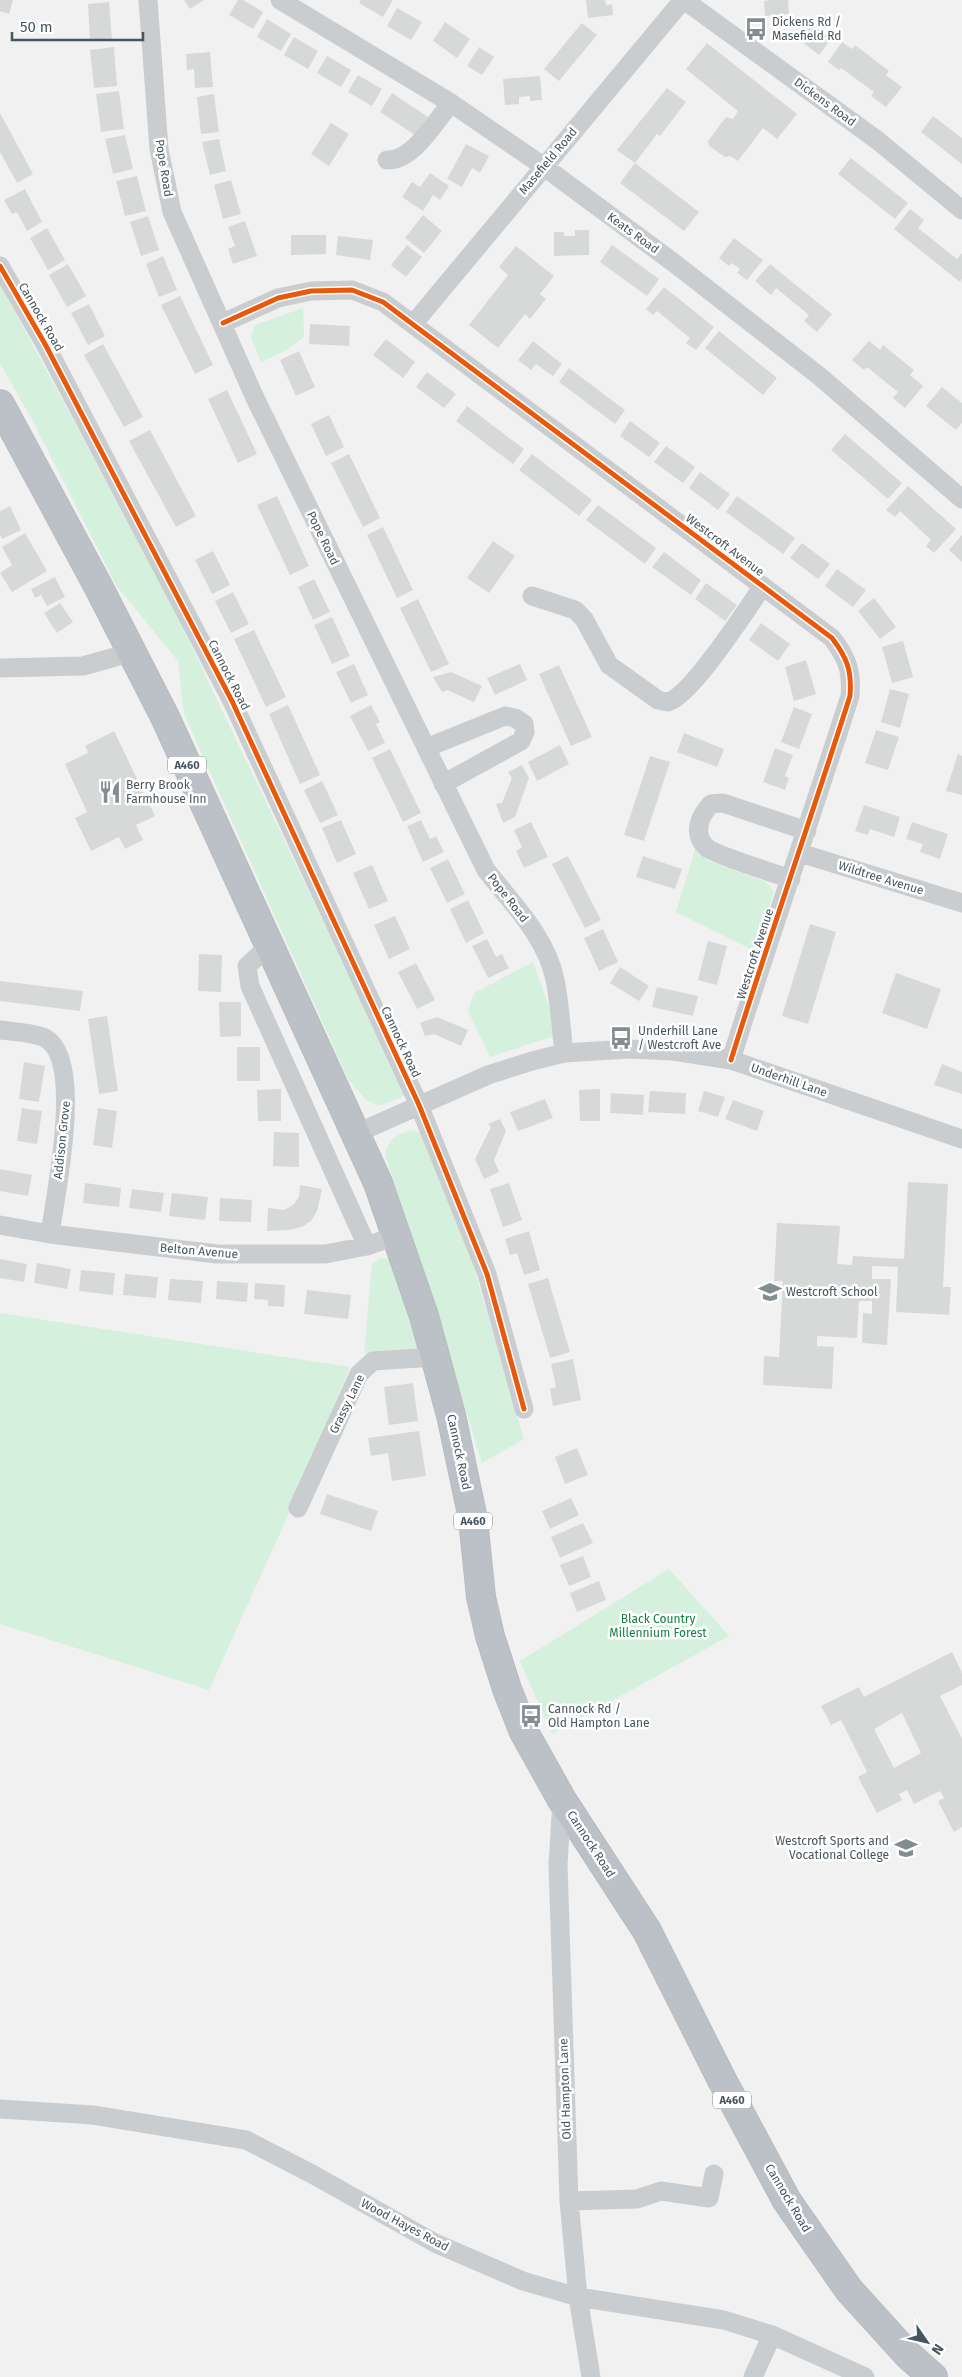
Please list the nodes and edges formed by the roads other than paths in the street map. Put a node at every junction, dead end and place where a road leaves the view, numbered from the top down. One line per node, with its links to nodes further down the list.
1 (148, 0): 9 (street, Pope Road)
2 (280, 0): 4 (street, Keats Road)
3 (684, 0): 6 (street, Masefield Road); 7 (street, Dickens Road)
4 (451, 103): 5 (street); 6 (street, Keats Road)
5 (387, 160)
6 (543, 166): 10 (street, Masefield Road); 12 (street, Keats Road)
7 (962, 210)
8 (0, 266): 27 (street, Cannock Road)
9 (223, 323): 10 (street, Westcroft Avenue); 17 (street, Pope Road)
10 (414, 323): 13 (street, Westcroft Avenue)
11 (0, 404): 15 (highway, Cannock Road / A460)
12 (962, 499)
13 (763, 586): 14 (street); 19 (street, Westcroft Avenue)
14 (532, 596)
15 (133, 652): 16 (street); 23 (highway, Cannock Road / A460)
16 (0, 668)
17 (426, 748): 18 (street, Pope Road); 18 (street)
18 (443, 784): 25 (street, Pope Road)
19 (807, 831): 20 (street, Westcroft Avenue); 21 (street)
20 (800, 853): 21 (street, Westcroft Avenue); 22 (street, Wildtree Avenue)
21 (791, 879): 26 (street, Westcroft Avenue)
22 (962, 903)
23 (269, 946): 28 (highway, Cannock Road / A460); 33 (street)
24 (0, 1030): 31 (street, Addison Grove)
25 (564, 1053): 26 (street, Underhill Lane); 27 (street, Underhill Lane)
26 (731, 1060): 29 (street, Underhill Lane)
27 (420, 1105): 28 (street, Underhill Lane); 35 (street, Cannock Road)
28 (355, 1134): 32 (highway, Cannock Road / A460)
29 (962, 1139)
30 (0, 1225): 31 (street, Belton Avenue)
31 (50, 1234): 33 (street, Belton Avenue)
32 (398, 1235): 33 (street, Belton Avenue); 34 (highway, Cannock Road / A460)
33 (368, 1246)
34 (435, 1357): 36 (street, Grassy Lane); 37 (highway, Cannock Road / A460)
35 (524, 1409)
36 (298, 1508)
37 (562, 1800): 40 (street, Old Hampton Lane); 46 (highway, Cannock Road / A460)
38 (0, 2109): 41 (street, Wood Hayes Road)
39 (714, 2174): 40 (street)
40 (569, 2201): 41 (street, Old Hampton Lane)
41 (578, 2297): 42 (street, Wood Hayes Road); 43 (street, Old Hampton Lane)
42 (772, 2334): 44 (street); 45 (street, Wood Hayes Road)
43 (591, 2377)
44 (753, 2377)
45 (866, 2377)
46 (933, 2377)

